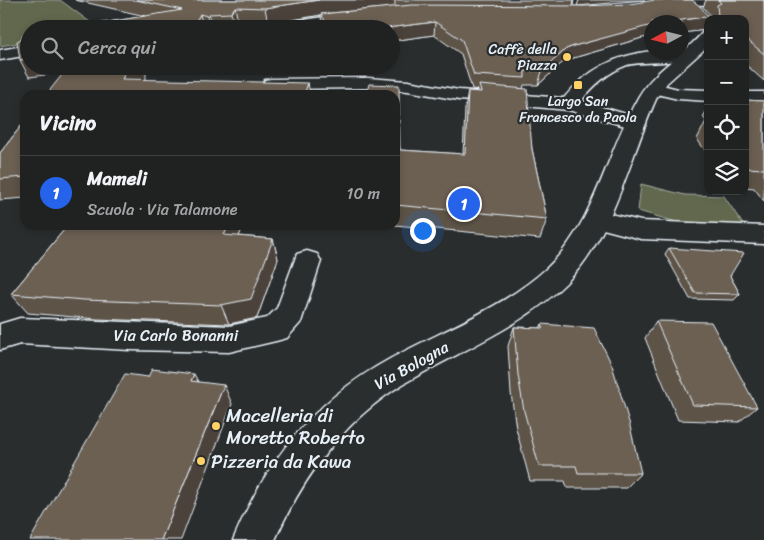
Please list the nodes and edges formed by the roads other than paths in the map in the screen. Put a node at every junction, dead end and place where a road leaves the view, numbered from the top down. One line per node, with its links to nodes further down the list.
1 (764, 0): 4 (street)
2 (646, 6): 4 (street)
3 (372, 14): 5 (street)
4 (697, 15): 8 (street)
5 (325, 20)
6 (20, 52): 7 (street)
7 (0, 55)
8 (689, 55)
9 (644, 56): 11 (street)
10 (683, 60): 13 (street)
11 (620, 62): 17 (street); 17 (street)
12 (255, 84): 17 (street)
13 (654, 88): 14 (street); 18 (street)
14 (704, 96)
15 (749, 97): 16 (street)
16 (764, 98)
17 (569, 104): 18 (street)
18 (636, 123): 19 (street)
19 (597, 219): 20 (street); 23 (street, Via Bologna)
20 (764, 235)
21 (307, 261): 22 (street, Via Carlo Bonanni)
22 (0, 337)
23 (254, 540)

